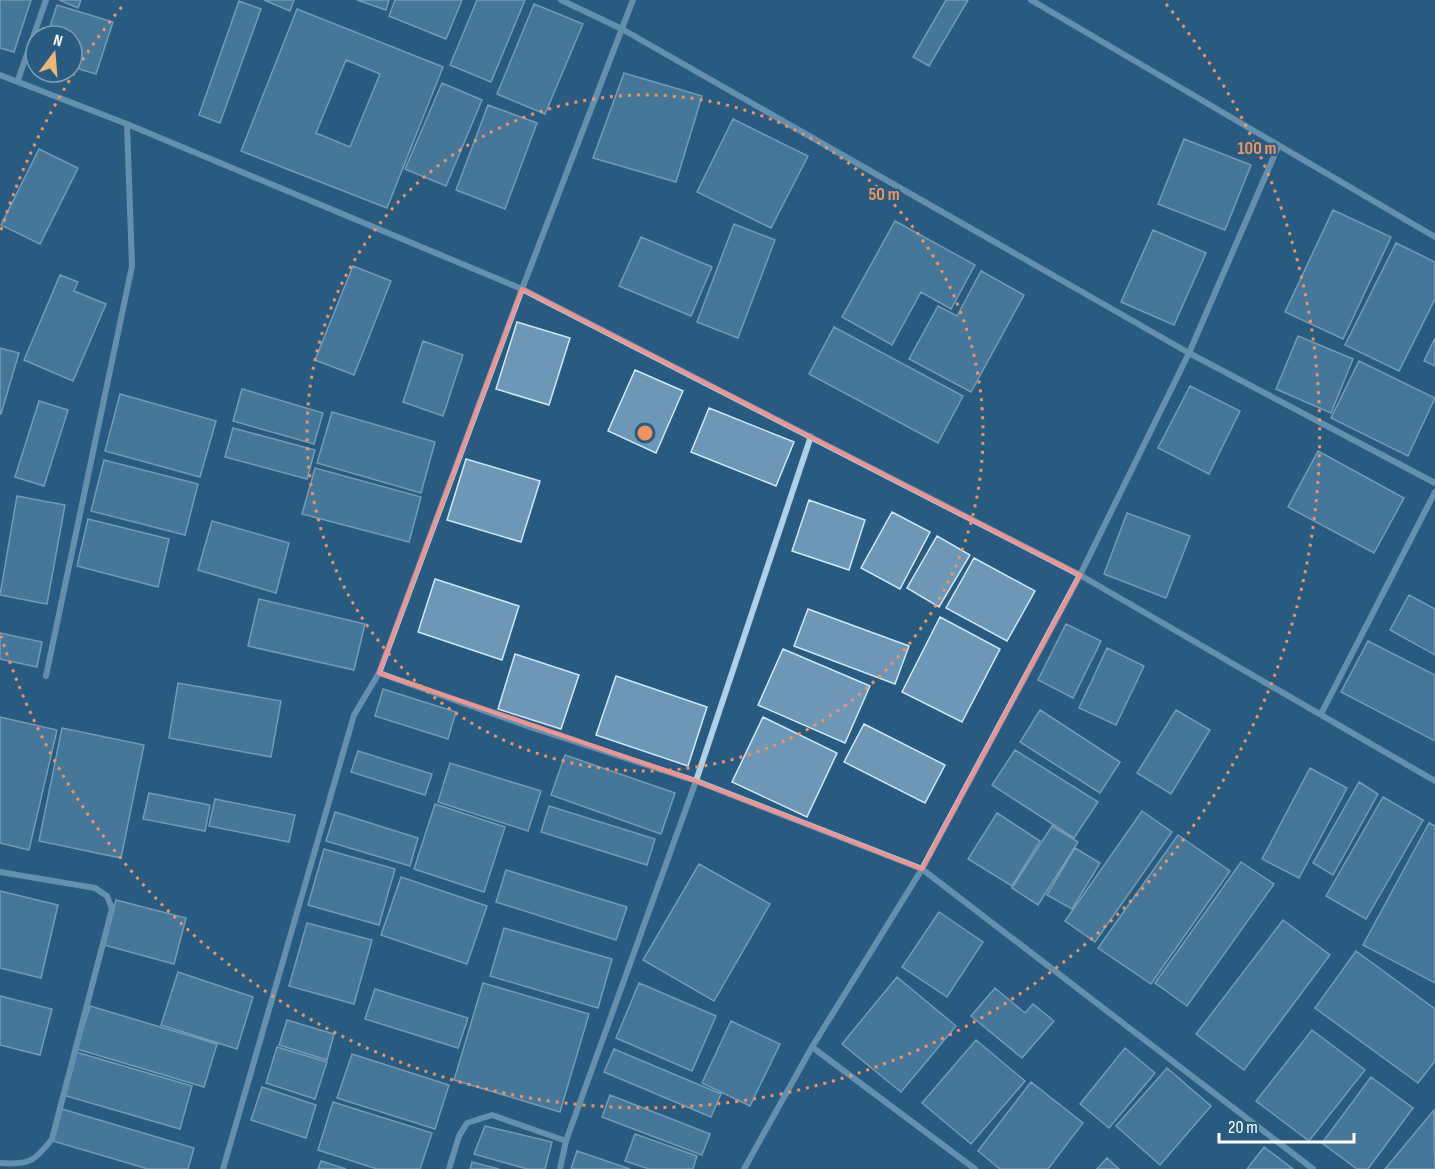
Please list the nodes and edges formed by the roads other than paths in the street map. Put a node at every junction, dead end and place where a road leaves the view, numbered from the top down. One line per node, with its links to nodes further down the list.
1 (46, 0): 7 (street)
2 (561, 0): 5 (street)
3 (633, 0): 5 (street)
4 (1031, 0): 9 (street)
5 (622, 28): 11 (street); 12 (street)
6 (0, 75): 7 (street)
7 (18, 80): 8 (street)
8 (127, 124): 11 (street); 18 (street)
9 (1278, 147): 10 (street); 12 (street)
10 (1435, 237)
11 (522, 289): 13 (street); 17 (street)
12 (1189, 353): 14 (street); 16 (street)
13 (812, 436): 16 (street); 20 (street)
14 (1435, 483)
15 (1435, 492): 19 (street)
16 (1080, 575): 19 (street); 22 (street)
17 (379, 674): 20 (street); 27 (street)
18 (46, 676)
19 (1321, 714): 21 (street)
20 (696, 781): 22 (street); 25 (street)
21 (1435, 781)
22 (922, 869): 24 (street); 32 (street)
23 (0, 872): 26 (street)
24 (812, 1047): 30 (street); 31 (street)
25 (566, 1141): 28 (street); 29 (street)
26 (0, 1163)
27 (224, 1169)
28 (449, 1169)
29 (560, 1169)
30 (744, 1169)
31 (975, 1169)
32 (1313, 1169)

